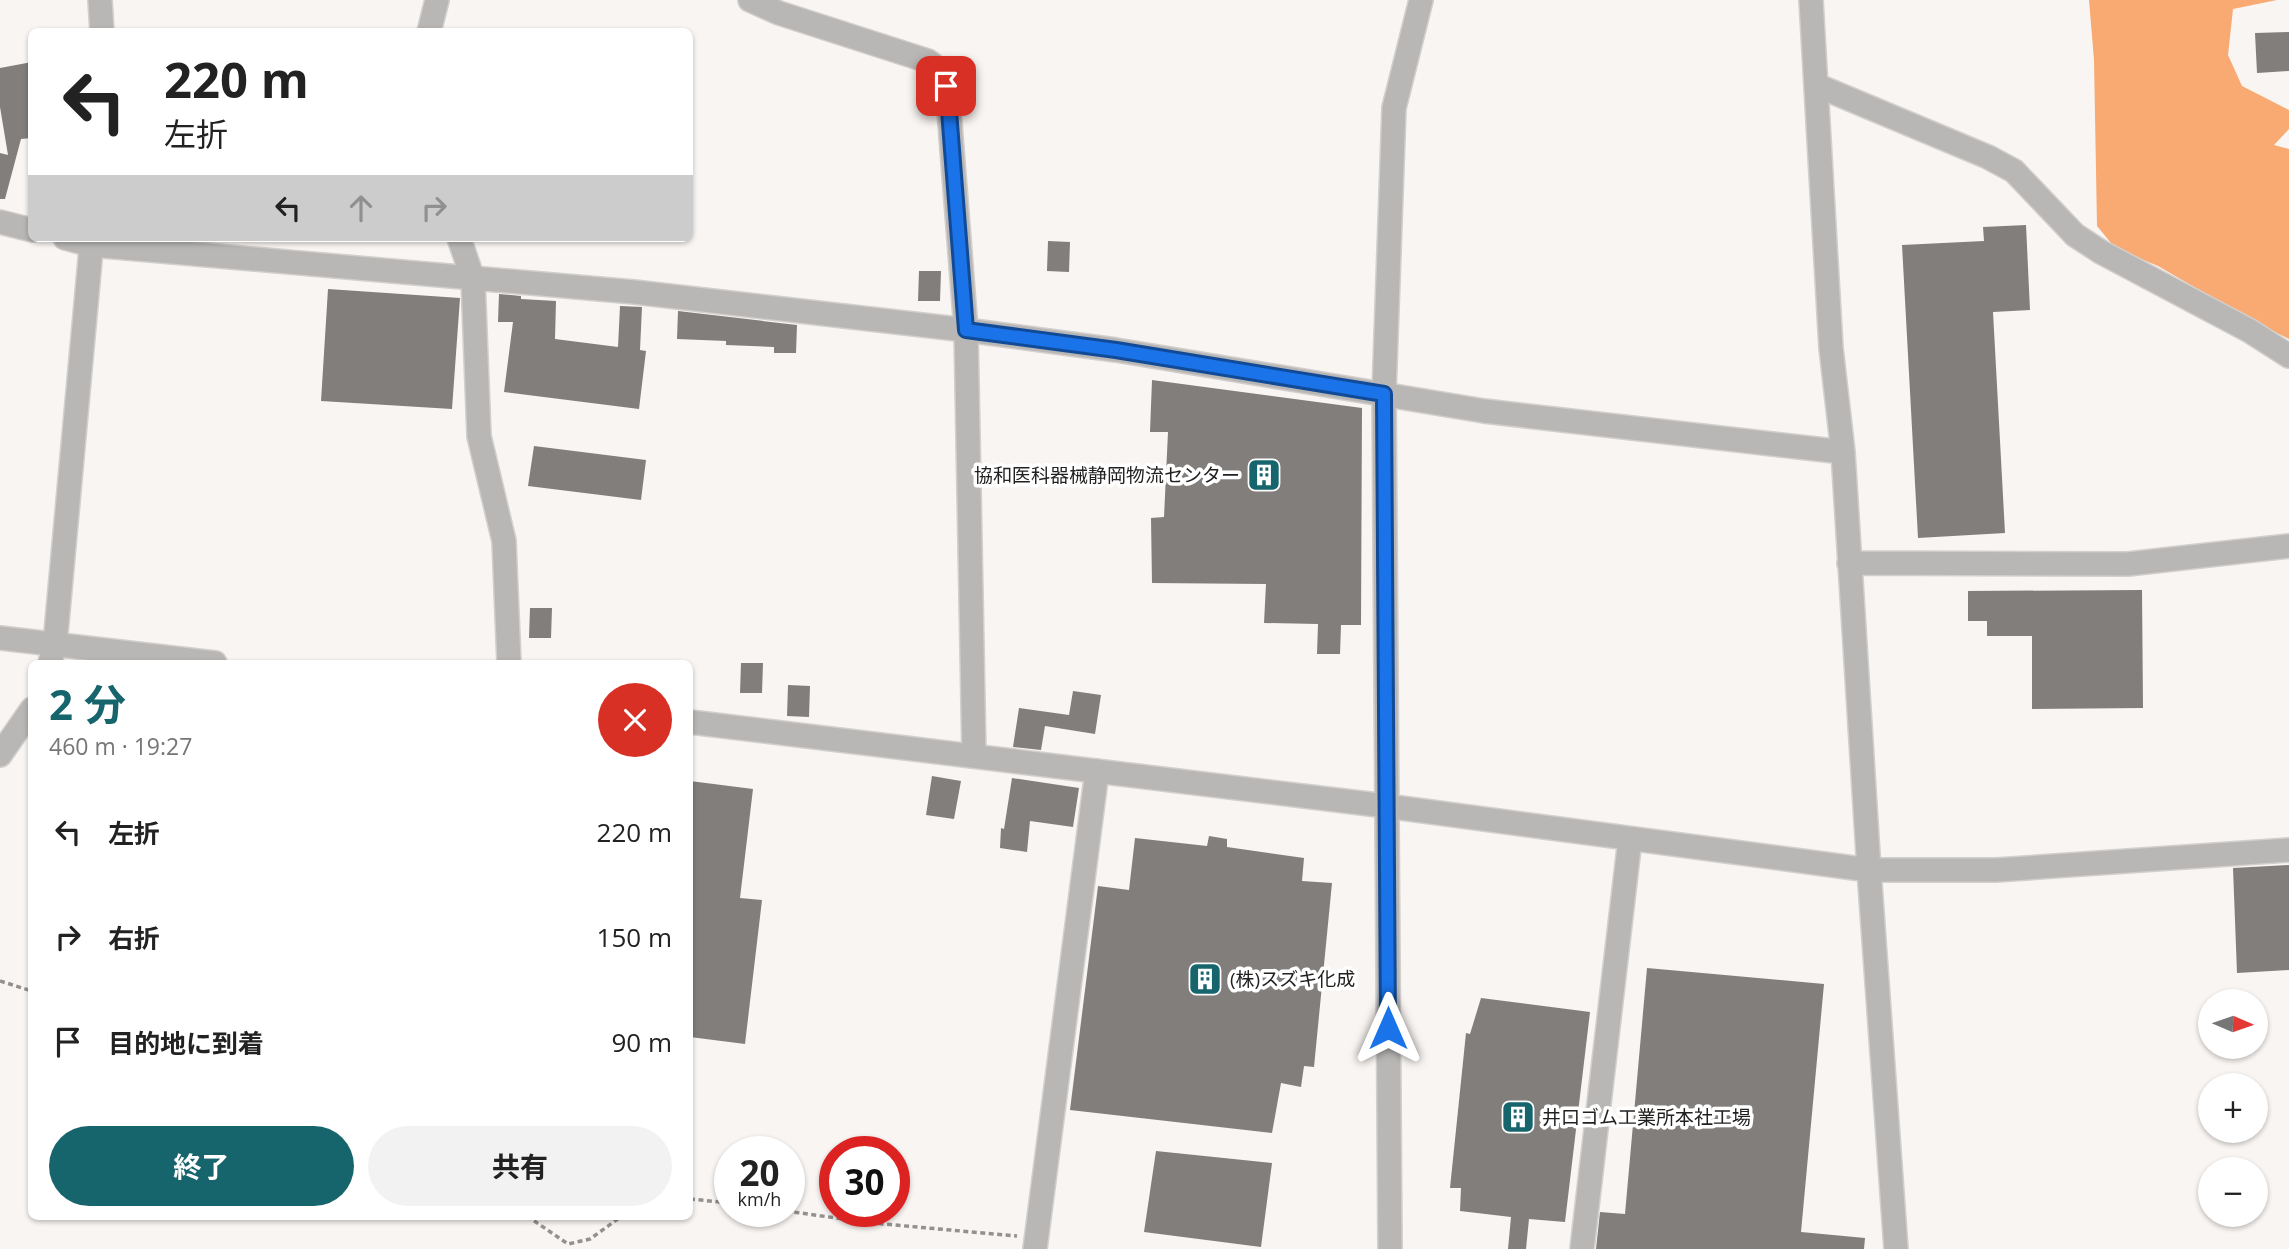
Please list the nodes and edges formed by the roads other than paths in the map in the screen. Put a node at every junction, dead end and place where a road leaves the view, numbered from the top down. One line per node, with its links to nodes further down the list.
1 (100, 0): 6 (street)
2 (437, 0): 7 (street)
3 (1421, 0): 17 (street)
4 (1811, 0): 8 (street)
5 (757, 1): 15 (street)
6 (102, 28)
7 (430, 28)
8 (1816, 85): 16 (street); 18 (street)
9 (0, 222): 10 (street)
10 (28, 229)
11 (92, 242): 22 (street)
12 (102, 242): 14 (street)
13 (460, 242): 14 (street)
14 (472, 279): 15 (street); 24 (street)
15 (966, 330): 17 (street); 28 (street)
16 (2289, 356)
17 (1384, 394): 18 (street); 30 (street)
18 (1843, 452): 20 (street)
19 (2289, 546): 20 (street)
20 (1849, 563): 33 (street)
21 (0, 638): 22 (street)
22 (52, 654): 23 (street)
23 (161, 660)
24 (509, 660)
25 (28, 715): 27 (street)
26 (693, 722): 28 (street)
27 (0, 755)
28 (974, 756): 29 (street)
29 (1097, 771): 30 (street); 34 (street)
30 (1386, 806): 31 (street); 35 (street)
31 (1630, 839): 33 (street); 36 (street)
32 (2289, 850): 33 (street)
33 (1869, 870): 37 (street)
34 (1036, 1243)
35 (1390, 1249)
36 (1582, 1249)
37 (1896, 1249)

